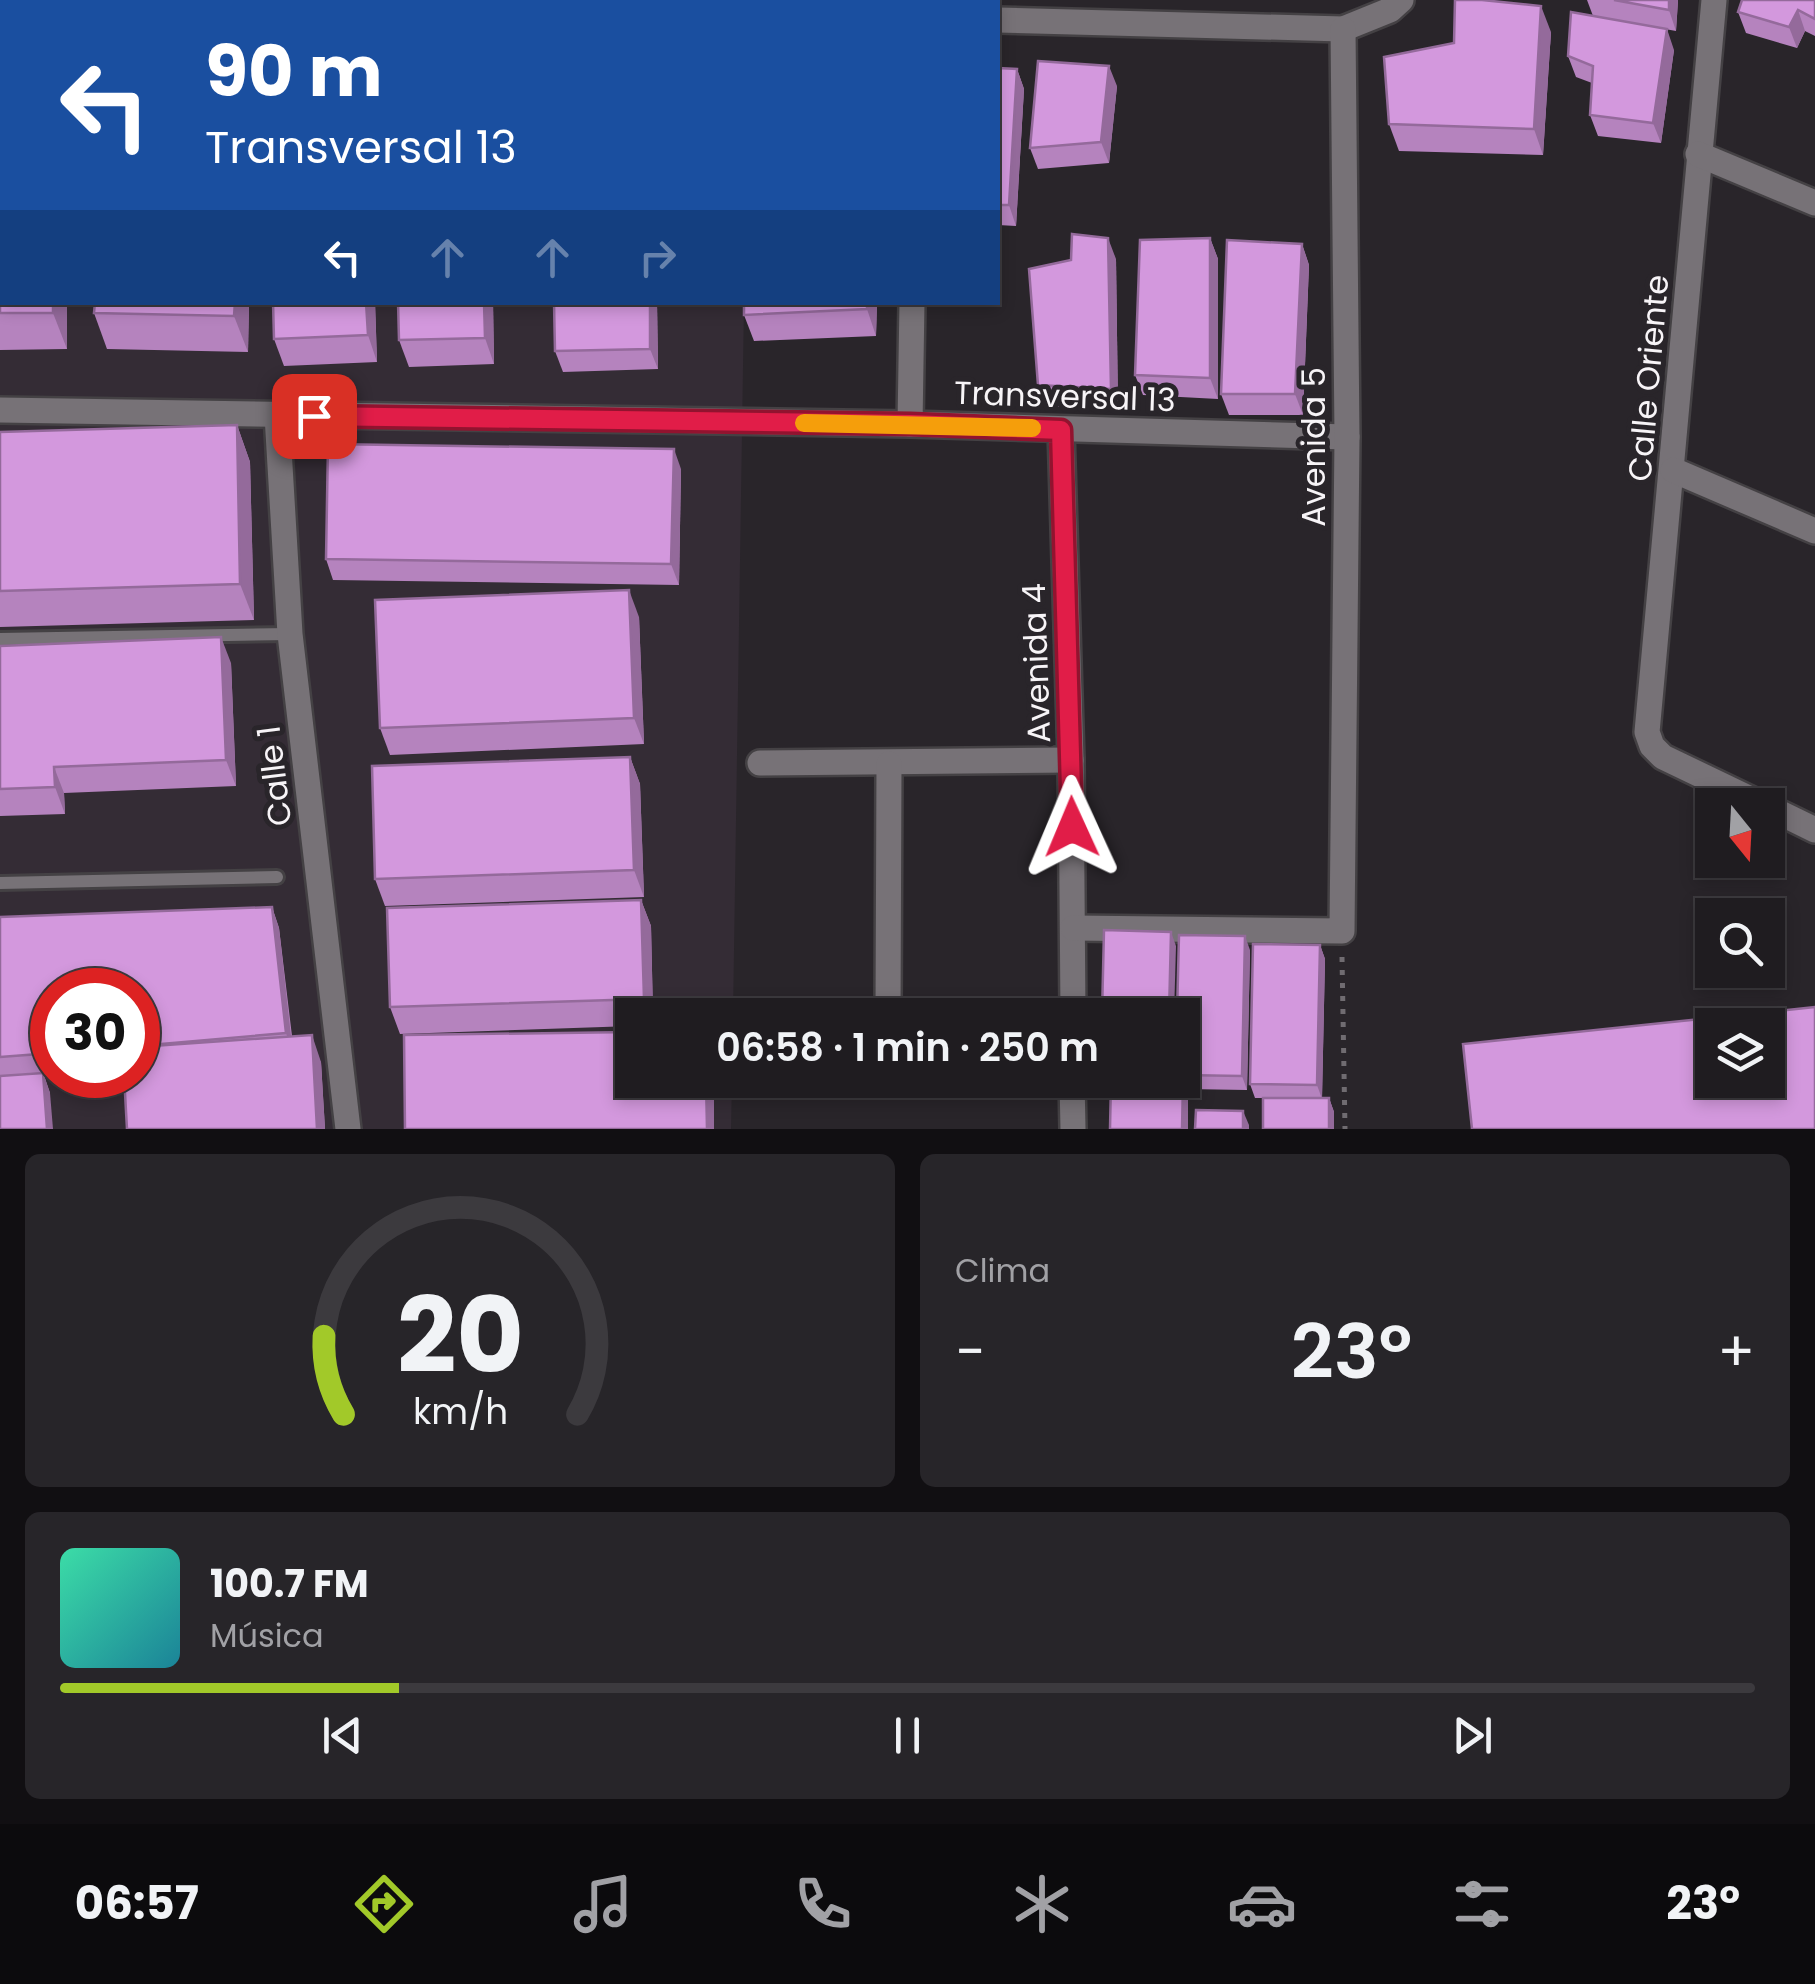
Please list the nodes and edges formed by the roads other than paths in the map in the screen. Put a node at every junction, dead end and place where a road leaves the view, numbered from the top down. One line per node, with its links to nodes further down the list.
1 (1401, 0): 4 (street)
2 (1714, 0): 5 (street, Calle Oriente)
3 (1000, 20): 4 (street)
4 (1343, 29): 12 (street, Avenida 5)
5 (1698, 154): 6 (street); 13 (street, Calle Oriente)
6 (1815, 203)
7 (912, 305): 10 (street)
8 (0, 410): 9 (street, Transversal 13)
9 (277, 415): 10 (street, Transversal 13); 15 (street, Calle 1)
10 (910, 424): 11 (street, Transversal 13)
11 (1061, 430): 12 (street, Transversal 13); 17 (street, Avenida 4)
12 (1346, 437): 25 (street, Avenida 5)
13 (1673, 470): 14 (street); 20 (street, Calle Oriente)
14 (1815, 531)
15 (290, 634): 16 (lane); 29 (street, Calle 1)
16 (0, 638)
17 (1072, 760): 19 (street); 25 (street, Avenida 4)
18 (760, 763): 19 (street)
19 (889, 764): 26 (street)
20 (1728, 788)
21 (1785, 815): 22 (street)
22 (1815, 830)
23 (277, 877): 24 (lane)
24 (0, 883)
25 (1073, 928): 27 (street, Avenida 4)
26 (888, 998)
27 (1072, 998)
28 (1072, 1098): 30 (street)
29 (348, 1129)
30 (1073, 1129)

